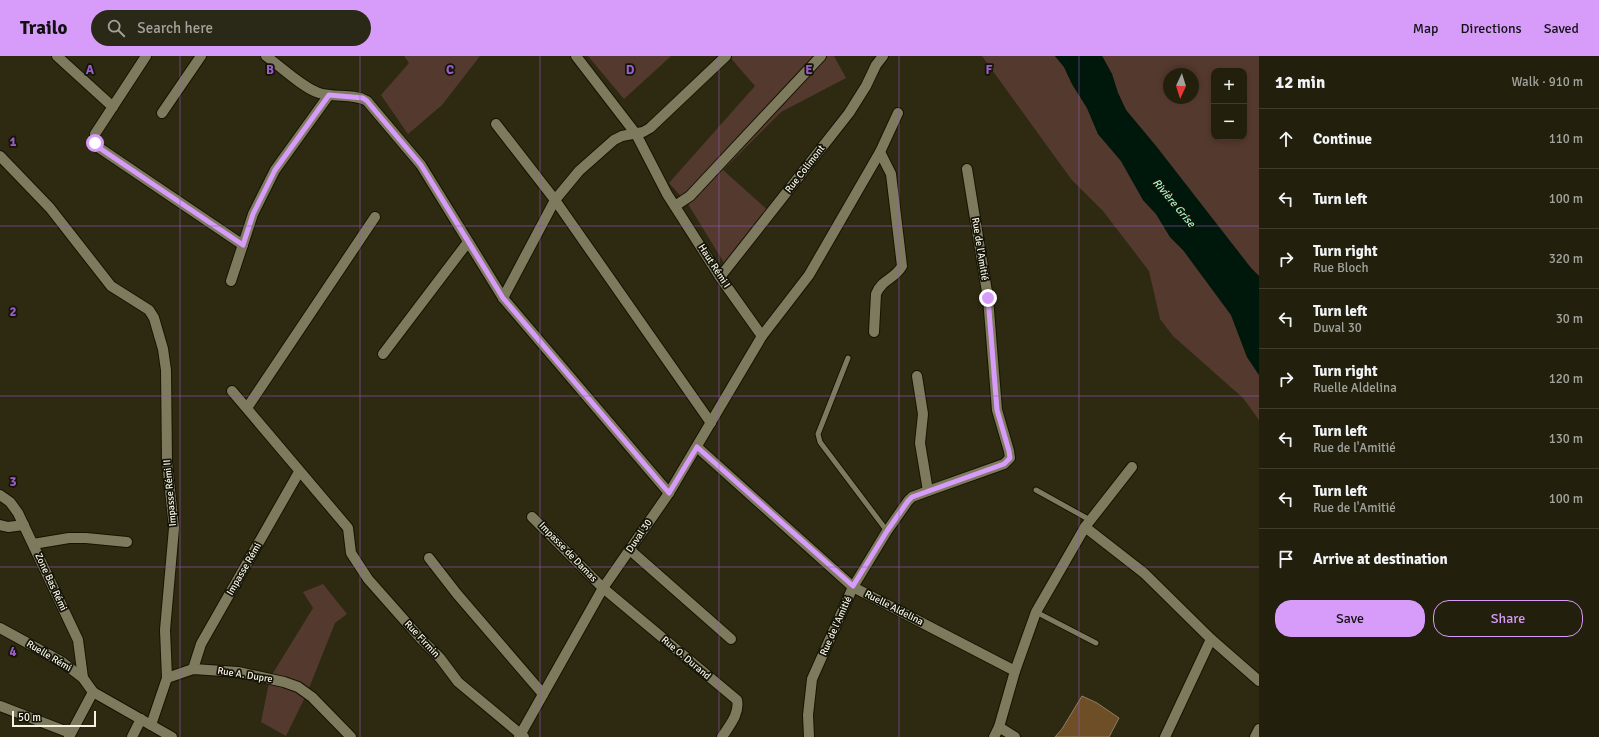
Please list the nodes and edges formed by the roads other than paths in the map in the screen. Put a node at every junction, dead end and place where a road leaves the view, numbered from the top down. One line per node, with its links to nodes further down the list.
1 (57, 56): 10 (street)
2 (146, 56): 10 (street)
3 (202, 56): 11 (street)
4 (576, 56): 14 (street, Haut Rémi I)
5 (726, 56): 14 (street)
6 (821, 56): 19 (street)
7 (883, 56): 23 (street, Rue Colimont)
8 (273, 58): 9 (street)
9 (329, 95): 21 (street); 22 (street)
10 (113, 106): 22 (street)
11 (162, 113)
12 (898, 113): 15 (street, Duval 30)
13 (496, 124): 18 (street)
14 (636, 134): 18 (street); 19 (street, Haut Rémi I)
15 (880, 152): 26 (street); 27 (street, Duval 30)
16 (0, 156): 60 (street, Impasse Rémi II)
17 (967, 169): 38 (street, Rue de l'Amitié)
18 (555, 200): 25 (street); 33 (street)
19 (675, 206): 23 (street, Haut Rémi I)
20 (375, 217): 32 (street)
21 (468, 242): 25 (street); 28 (street)
22 (243, 245): 24 (street)
23 (720, 277): 27 (street, Haut Rémi I)
24 (230, 281)
25 (503, 298): 39 (street)
26 (874, 332)
27 (762, 336): 33 (street, Duval 30)
28 (383, 354)
29 (848, 358): 45 (lane)
30 (917, 376): 38 (street)
31 (232, 390): 32 (street)
32 (247, 408): 36 (street)
33 (711, 423): 34 (street, Duval 30)
34 (697, 447): 39 (street, Duval 30); 50 (street, Ruelle Aldelina)
35 (1132, 467): 42 (street)
36 (299, 472): 57 (street, Impasse Rémi); 70 (street, Rue Firmin)
37 (1036, 490): 42 (lane)
38 (928, 491): 45 (street, Rue de l'Amitié)
39 (669, 493): 48 (street, Duval 30)
40 (0, 495): 44 (street, Zone Bas Rémi)
41 (532, 516): 51 (street, Impasse de Damas)
42 (1088, 524): 52 (street); 55 (street)
43 (0, 525): 44 (street)
44 (24, 525): 47 (street, Zone Bas Rémi)
45 (887, 531): 50 (street, Rue de l'Amitié)
46 (127, 542): 47 (street)
47 (33, 544): 59 (street, Zone Bas Rémi)
48 (630, 550): 51 (street, Duval 30); 54 (street)
49 (429, 558): 63 (street)
50 (853, 586): 58 (street, Ruelle Aldelina); 75 (street, Rue de l'Amitié)
51 (603, 588): 63 (street, Duval 30); 74 (street, Rue O. Durand)
52 (1036, 612): 56 (lane); 58 (street)
53 (0, 628): 59 (street, Ruelle Rémi)
54 (731, 639)
55 (1211, 639): 61 (street); 78 (street)
56 (1096, 643)
57 (193, 669): 60 (street, Rue A. Dupre); 73 (street, Rue A. Dupre)
58 (1015, 671): 67 (street)
59 (83, 678): 62 (street, Ruelle Rémi)
60 (167, 678): 66 (street)
61 (1259, 681)
62 (93, 692): 65 (street); 69 (street)
63 (543, 694): 70 (street, Duval 30)
64 (0, 706): 69 (street)
65 (141, 719): 66 (street); 71 (street)
66 (152, 725): 72 (street)
67 (999, 727): 76 (street); 77 (street)
68 (1259, 729): 79 (street)
69 (70, 735)
70 (521, 736)
71 (132, 737)
72 (172, 737)
73 (351, 737)
74 (722, 737)
75 (809, 737)
76 (994, 737)
77 (1014, 737)
78 (1165, 737)
79 (1255, 737)

